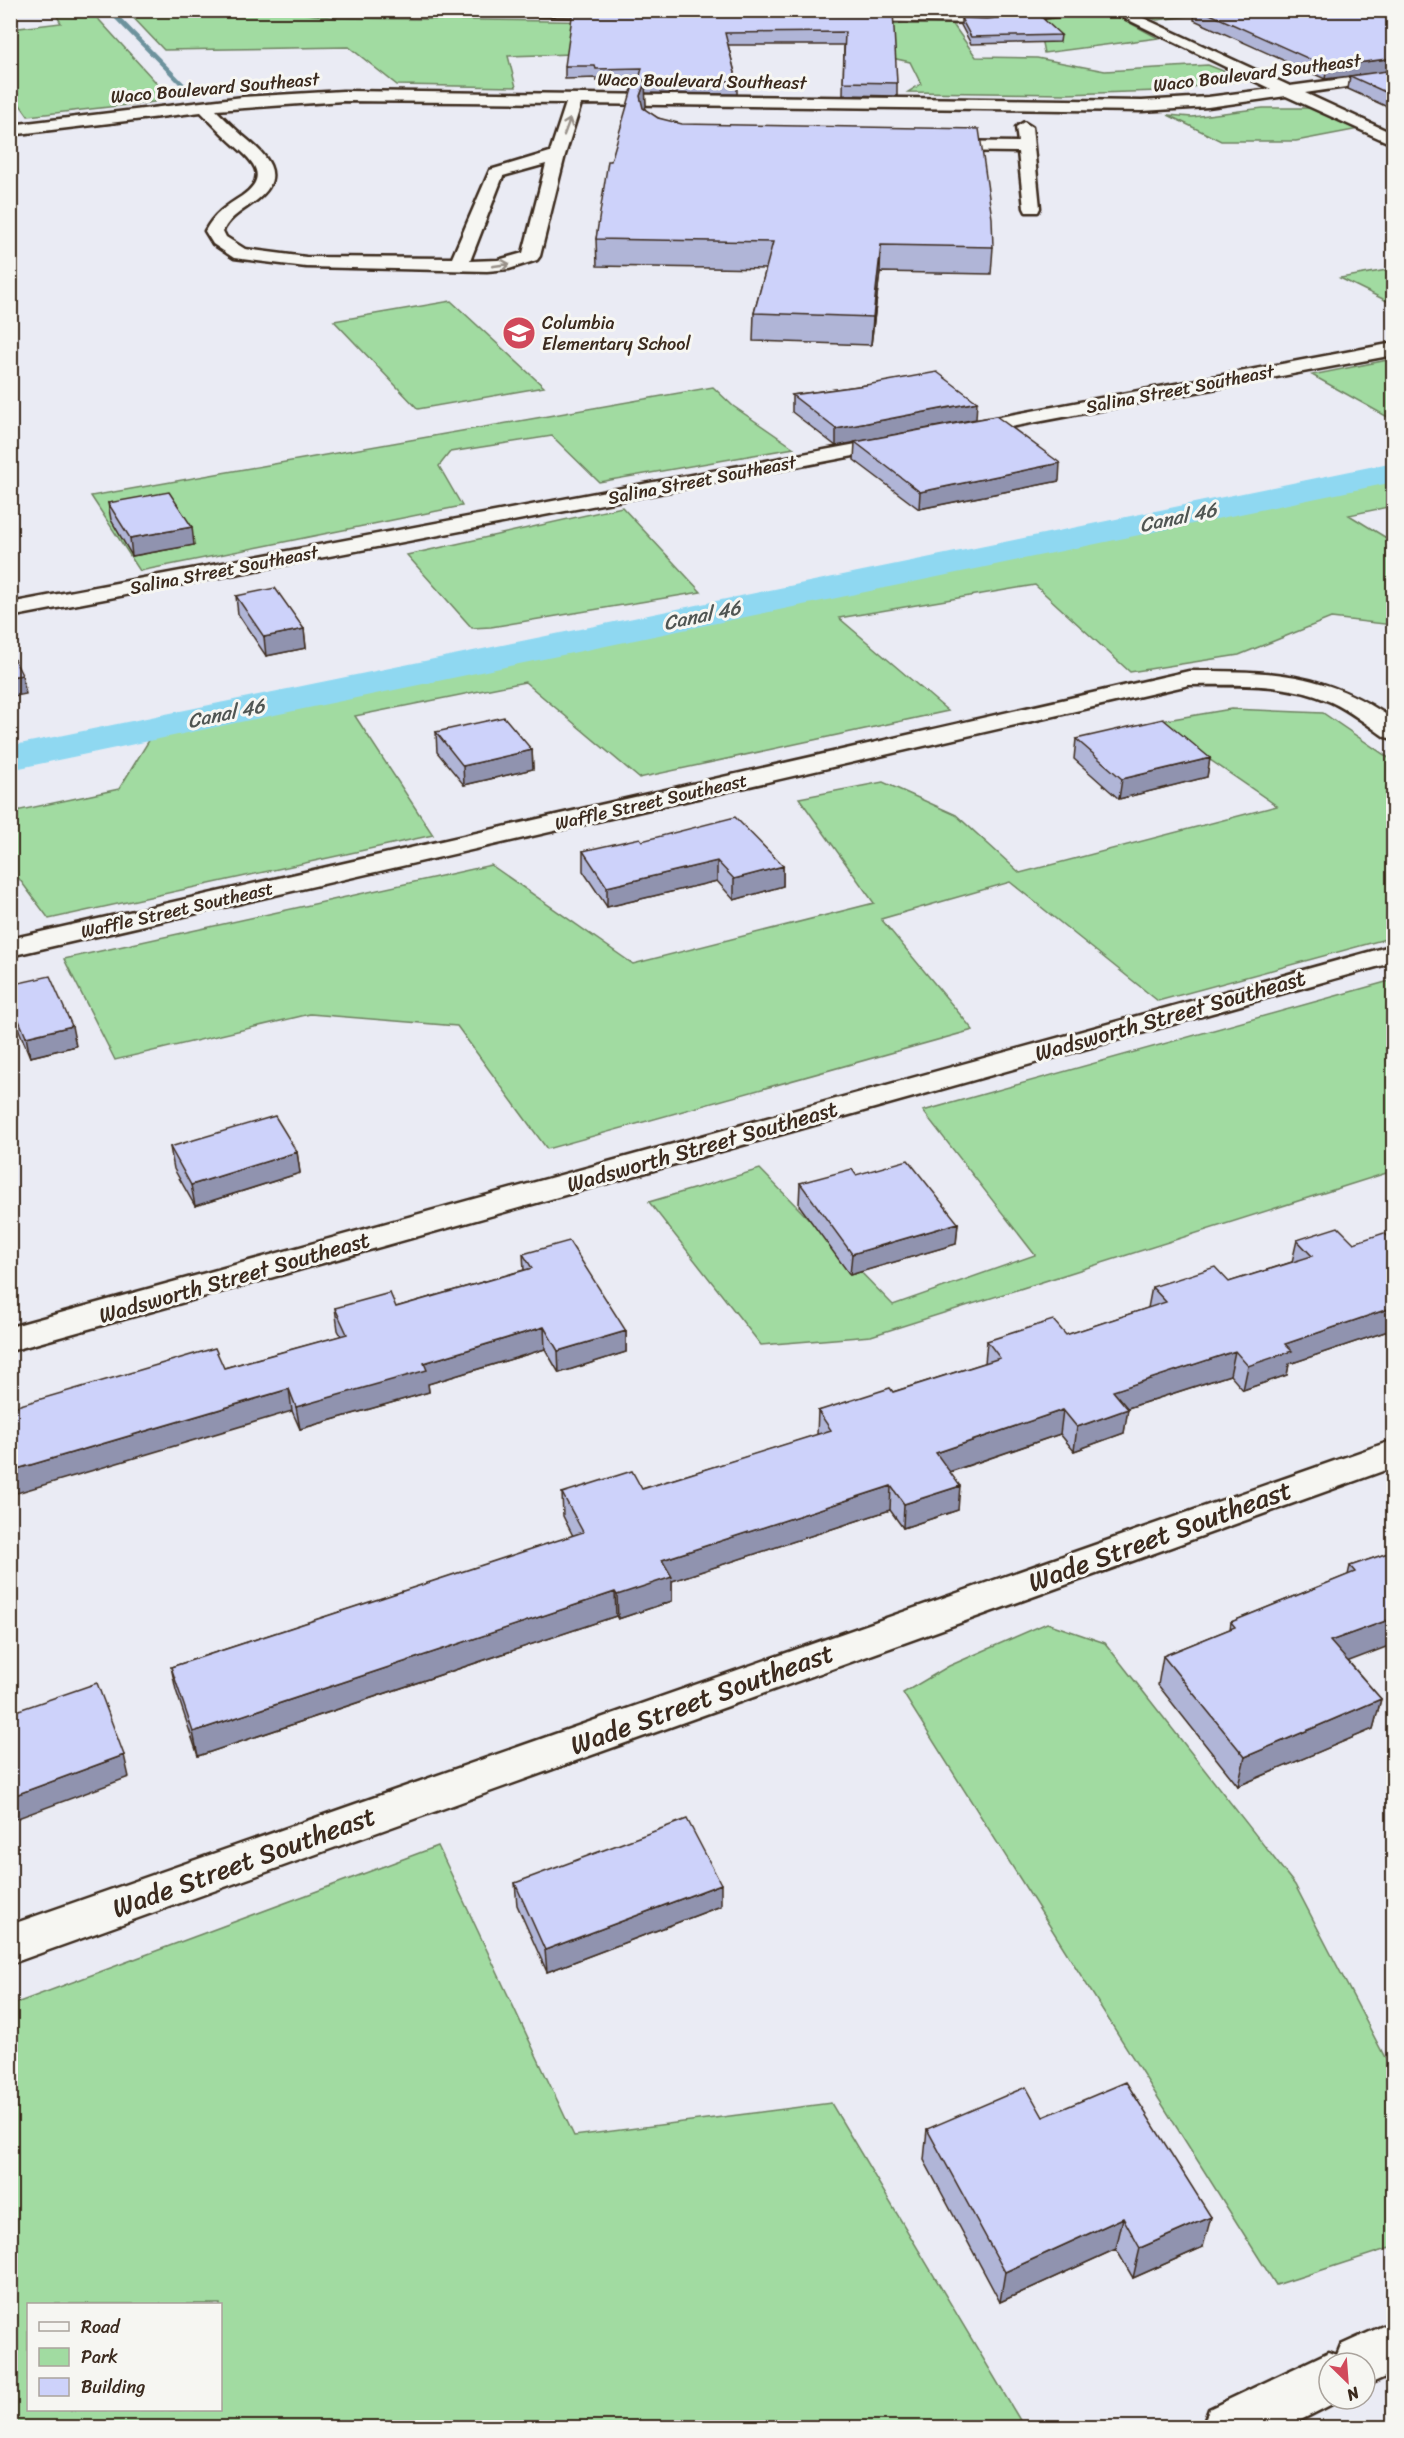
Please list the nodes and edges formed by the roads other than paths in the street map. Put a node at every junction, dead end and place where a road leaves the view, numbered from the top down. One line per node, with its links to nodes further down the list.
1 (469, 10): 4 (street)
2 (1079, 10): 5 (street)
3 (1114, 10): 7 (street)
4 (633, 13)
5 (833, 16)
6 (1394, 76): 7 (street, Waco Boulevard Southeast)
7 (1288, 92): 9 (street, Waco Boulevard Southeast); 13 (street)
8 (575, 99): 9 (street, Waco Boulevard Southeast); 10 (street, Waco Boulevard Southeast); 16 (street, one-way to 8)
9 (1022, 104): 15 (street)
10 (204, 106): 12 (street, Waco Boulevard Southeast); 18 (street)
11 (10, 115): 12 (street)
12 (16, 129)
13 (1394, 140)
14 (922, 146): 15 (street)
15 (1026, 147): 17 (street)
16 (557, 155): 18 (street); 18 (street, one-way to 16)
17 (1032, 208)
18 (442, 265)
19 (1394, 349): 20 (street, Salina Street Southeast)
20 (10, 610)
21 (1394, 732): 22 (street, Waffle Street Southeast)
22 (10, 948)
23 (1394, 953): 24 (street, Wadsworth Street Southeast)
24 (10, 1339)
25 (1394, 1453): 26 (street, Wade Street Southeast)
26 (10, 1945)
27 (1394, 2346): 28 (street)
28 (1377, 2354)
29 (1317, 2384): 30 (street)
30 (1228, 2427)

